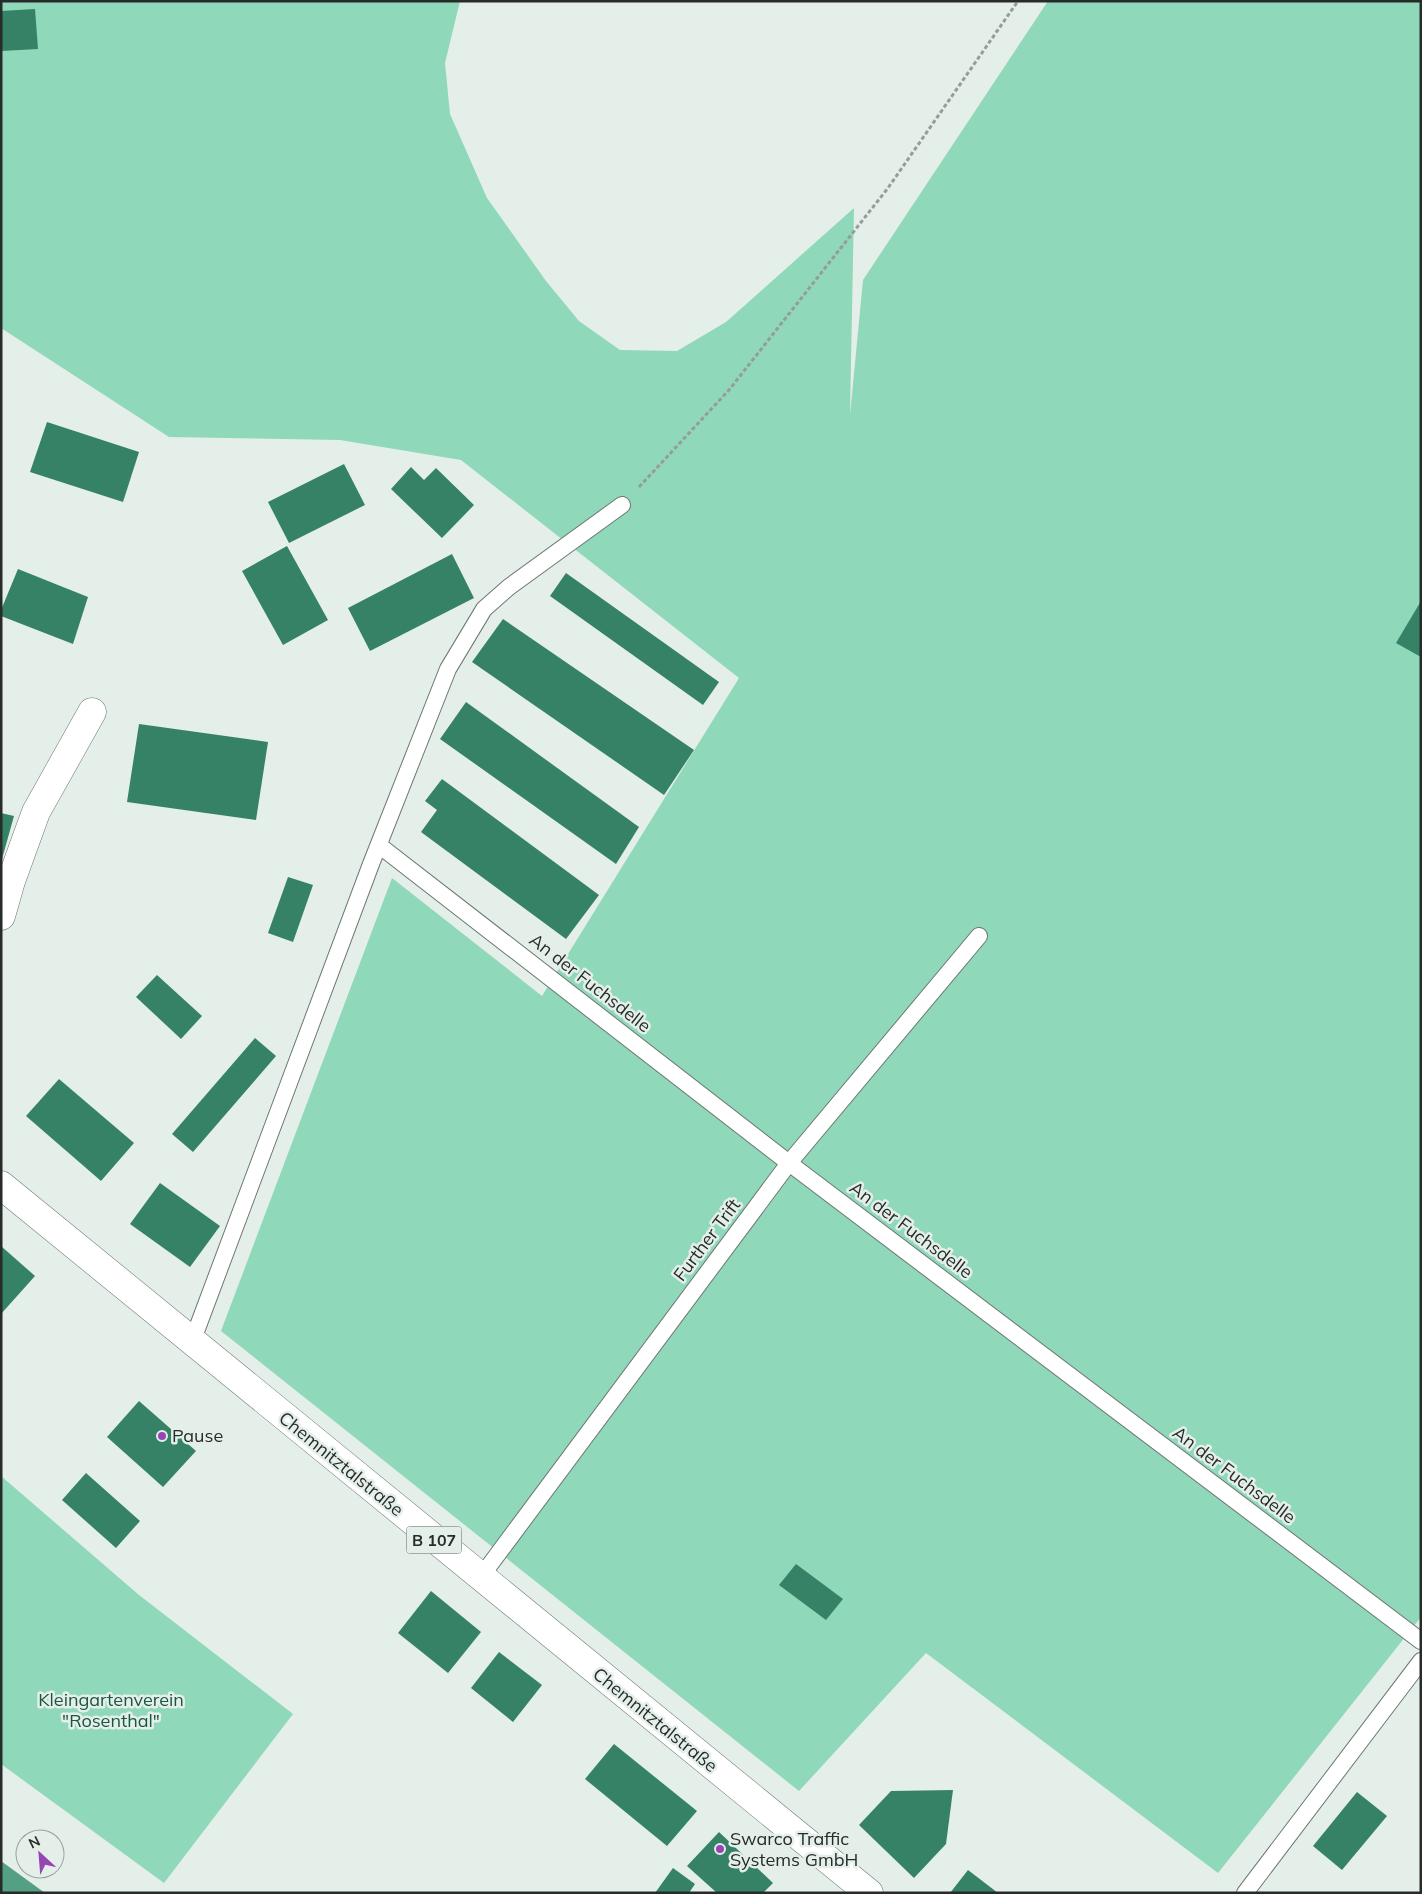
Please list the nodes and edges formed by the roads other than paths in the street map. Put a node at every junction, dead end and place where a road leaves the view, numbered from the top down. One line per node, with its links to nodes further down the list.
1 (622, 505): 3 (lane)
2 (92, 712): 4 (main road)
3 (380, 846): 6 (lane, An der Fuchsdelle); 8 (lane)
4 (1, 916)
5 (979, 936): 6 (lane, Further Trift)
6 (789, 1163): 9 (lane, Further Trift); 10 (lane, An der Fuchsdelle)
7 (1, 1184): 8 (main road, Chemnitztalstraße / B 107)
8 (192, 1342): 9 (main road, Chemnitztalstraße / B 107)
9 (480, 1578): 12 (main road, Chemnitztalstraße / B 107)
10 (1421, 1642)
11 (1421, 1661): 13 (lane)
12 (869, 1893)
13 (1245, 1893)

